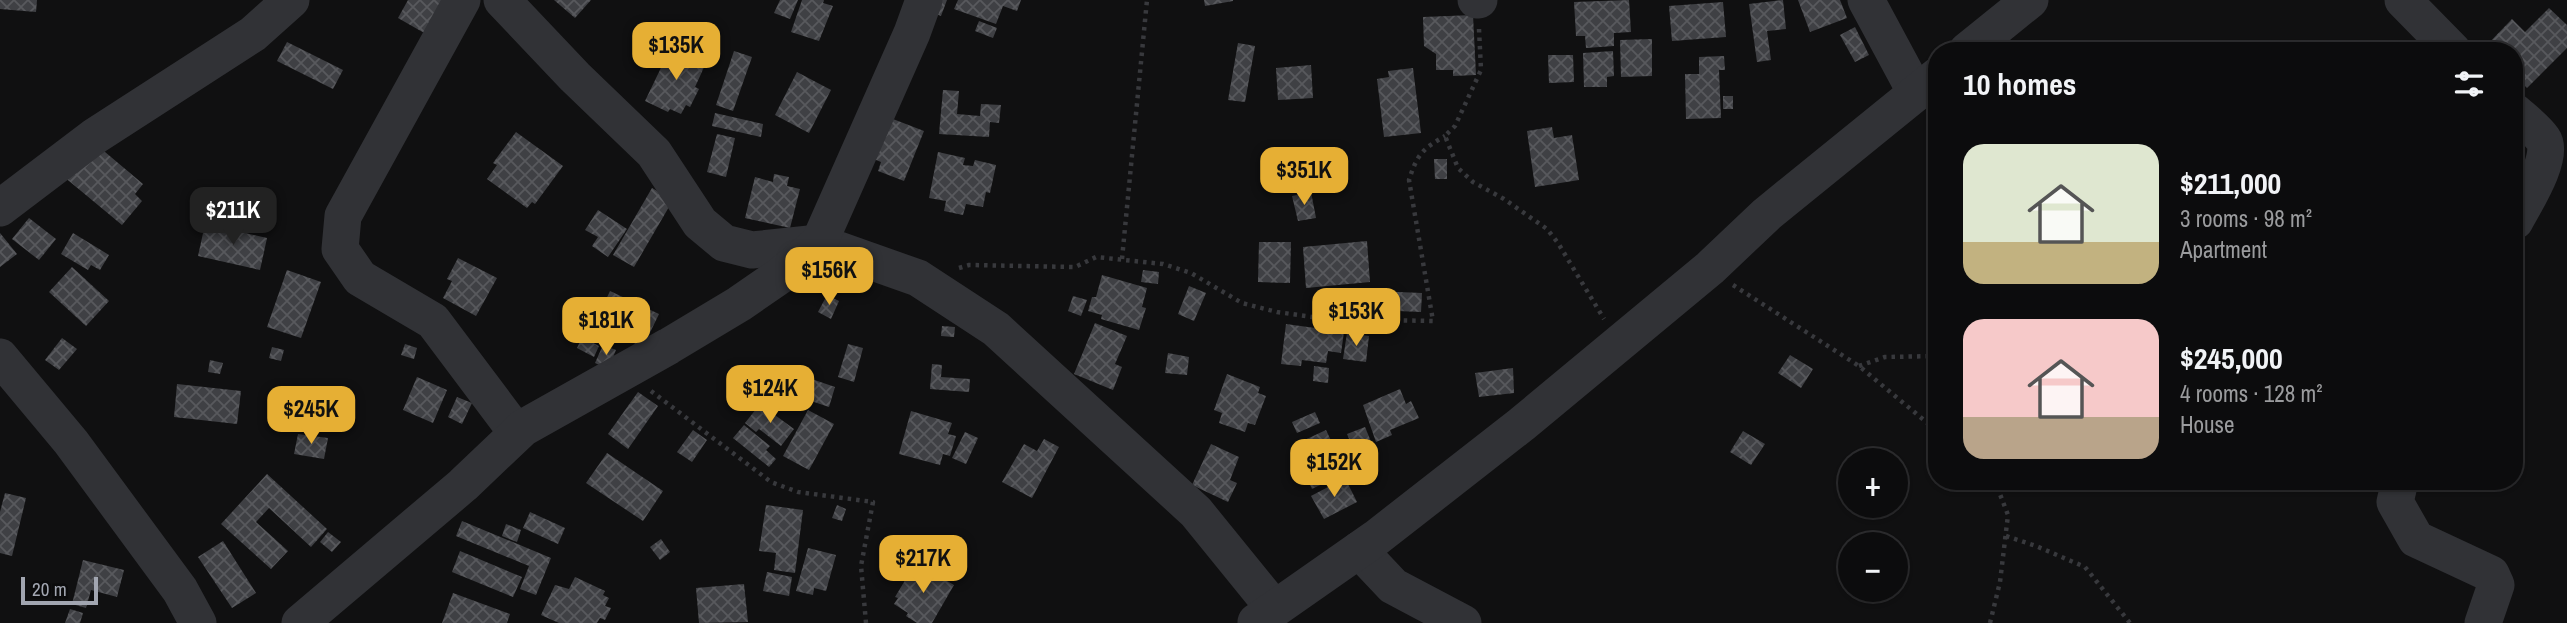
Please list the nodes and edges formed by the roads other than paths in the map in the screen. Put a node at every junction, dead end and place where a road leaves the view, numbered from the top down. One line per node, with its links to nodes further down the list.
1 (291, 0): 13 (street)
2 (462, 0): 16 (street)
3 (502, 0): 14 (street)
4 (924, 0): 14 (street)
5 (1866, 0): 10 (street)
6 (2030, 0): 8 (street)
7 (2403, 0): 9 (street)
8 (1978, 42)
9 (2444, 42)
10 (1926, 85): 18 (street)
11 (2523, 120): 12 (street)
12 (2523, 205)
13 (0, 208)
14 (819, 243): 16 (street); 19 (street)
15 (0, 357): 20 (street)
16 (517, 433): 21 (street)
17 (2398, 490): 23 (street)
18 (1359, 550): 19 (street); 22 (street)
19 (1265, 616)
20 (198, 623)
21 (300, 623)
22 (1463, 623)
23 (2483, 623)

